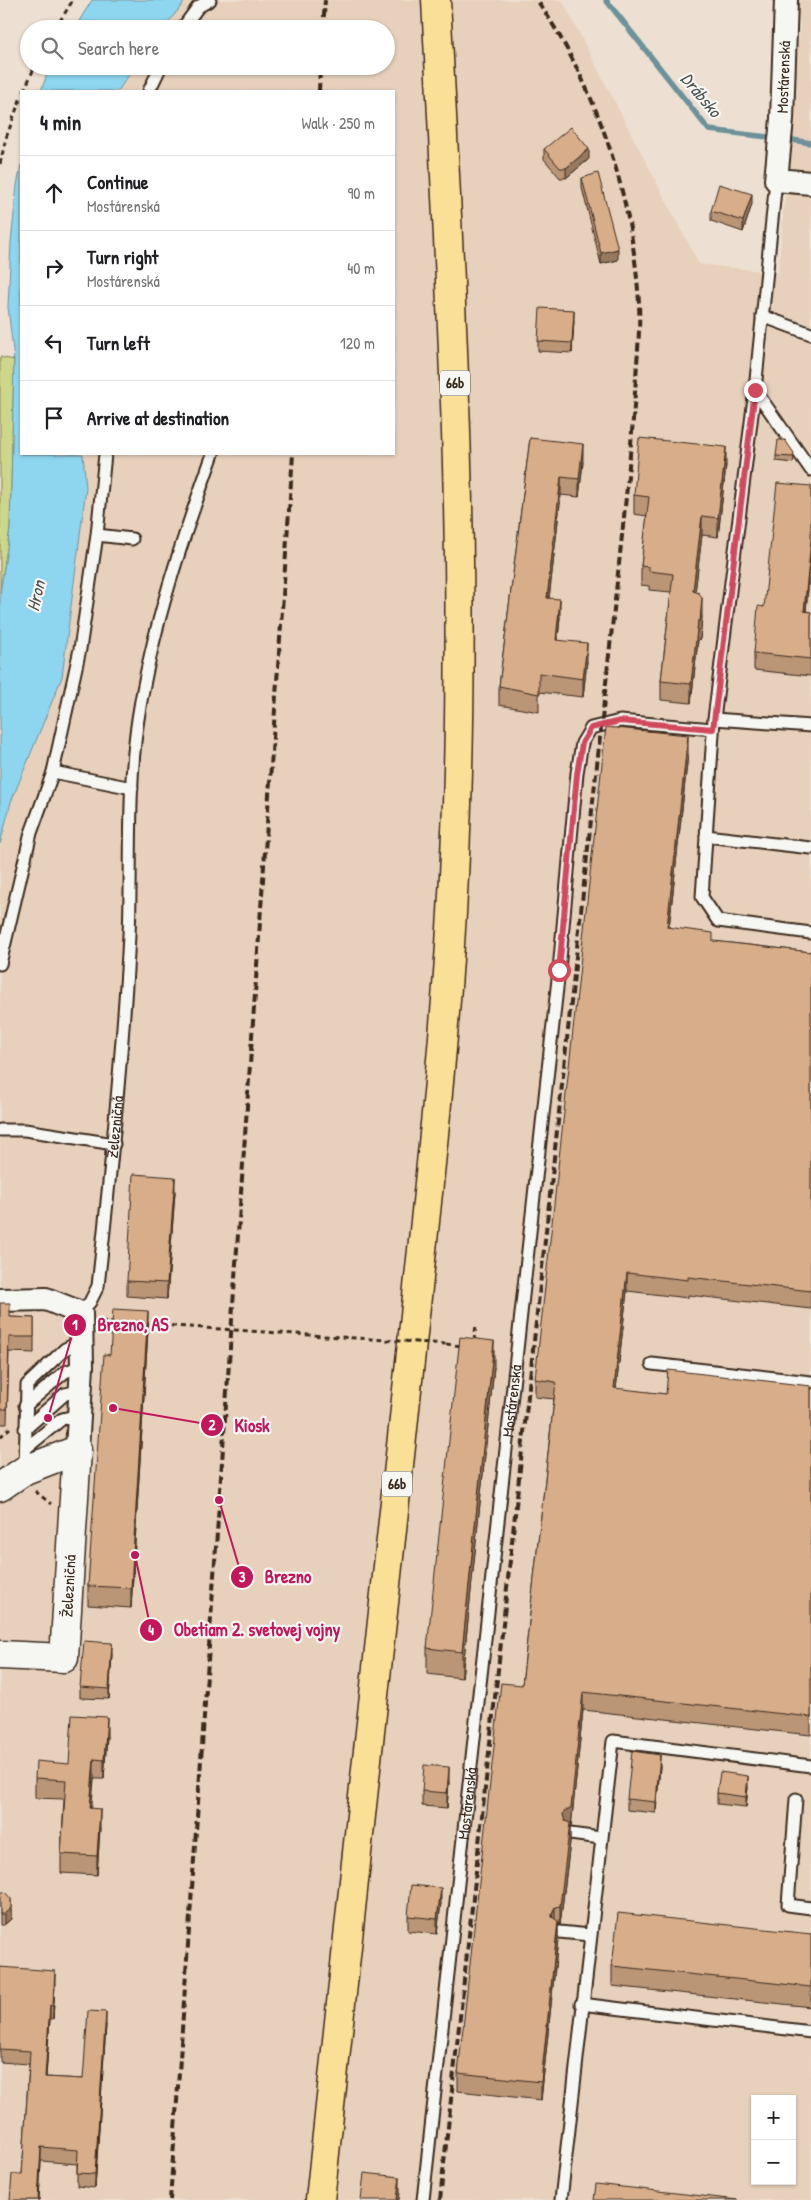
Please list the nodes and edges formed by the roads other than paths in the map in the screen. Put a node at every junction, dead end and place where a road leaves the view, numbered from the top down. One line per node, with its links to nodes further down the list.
1 (210, 0): 4 (lane)
2 (436, 0): 50 (main road, 66b)
3 (786, 0): 7 (street, Mostárenská)
4 (189, 20)
5 (157, 75): 6 (lane)
6 (149, 90)
7 (776, 180): 8 (street); 9 (lane)
8 (811, 183)
9 (762, 316): 10 (lane); 11 (lane)
10 (811, 334)
11 (755, 390): 14 (lane); 17 (lane)
12 (105, 455): 15 (lane)
13 (213, 455): 20 (lane, Železničná)
14 (811, 470)
15 (97, 535): 16 (lane); 19 (lane)
16 (132, 539)
17 (714, 724): 18 (lane, Mostárenská); 21 (lane); 51 (lane, Mostárenská)
18 (811, 726)
19 (53, 772): 20 (lane); 24 (lane)
20 (132, 788): 26 (lane, Železničná)
21 (706, 836): 22 (lane); 23 (lane)
22 (811, 848)
23 (811, 933)
24 (0, 964)
25 (0, 1130): 26 (lane)
26 (114, 1144): 28 (lane, Železničná)
27 (0, 1300): 28 (street)
28 (81, 1314): 29 (street, Železničná)
29 (82, 1341): 31 (street, Železničná); 34 (lane)
30 (652, 1364): 32 (lane)
31 (82, 1366): 33 (street, Železničná); 34 (lane)
32 (811, 1382)
33 (80, 1392): 35 (street, Železničná); 36 (lane)
34 (25, 1406): 36 (lane)
35 (79, 1415): 37 (street, Železničná); 38 (lane)
36 (25, 1429): 38 (lane)
37 (76, 1450): 38 (street); 40 (street, Železničná)
38 (25, 1459): 39 (street)
39 (0, 1487)
40 (0, 1655)
41 (811, 1766): 44 (lane)
42 (796, 1799): 45 (lane)
43 (570, 1834): 44 (lane)
44 (601, 1838): 47 (lane)
45 (811, 1908)
46 (559, 1932): 47 (lane)
47 (590, 1935): 48 (lane)
48 (581, 2004): 49 (lane); 52 (lane)
49 (811, 2032)
50 (320, 2200)
51 (423, 2200)
52 (561, 2200)

